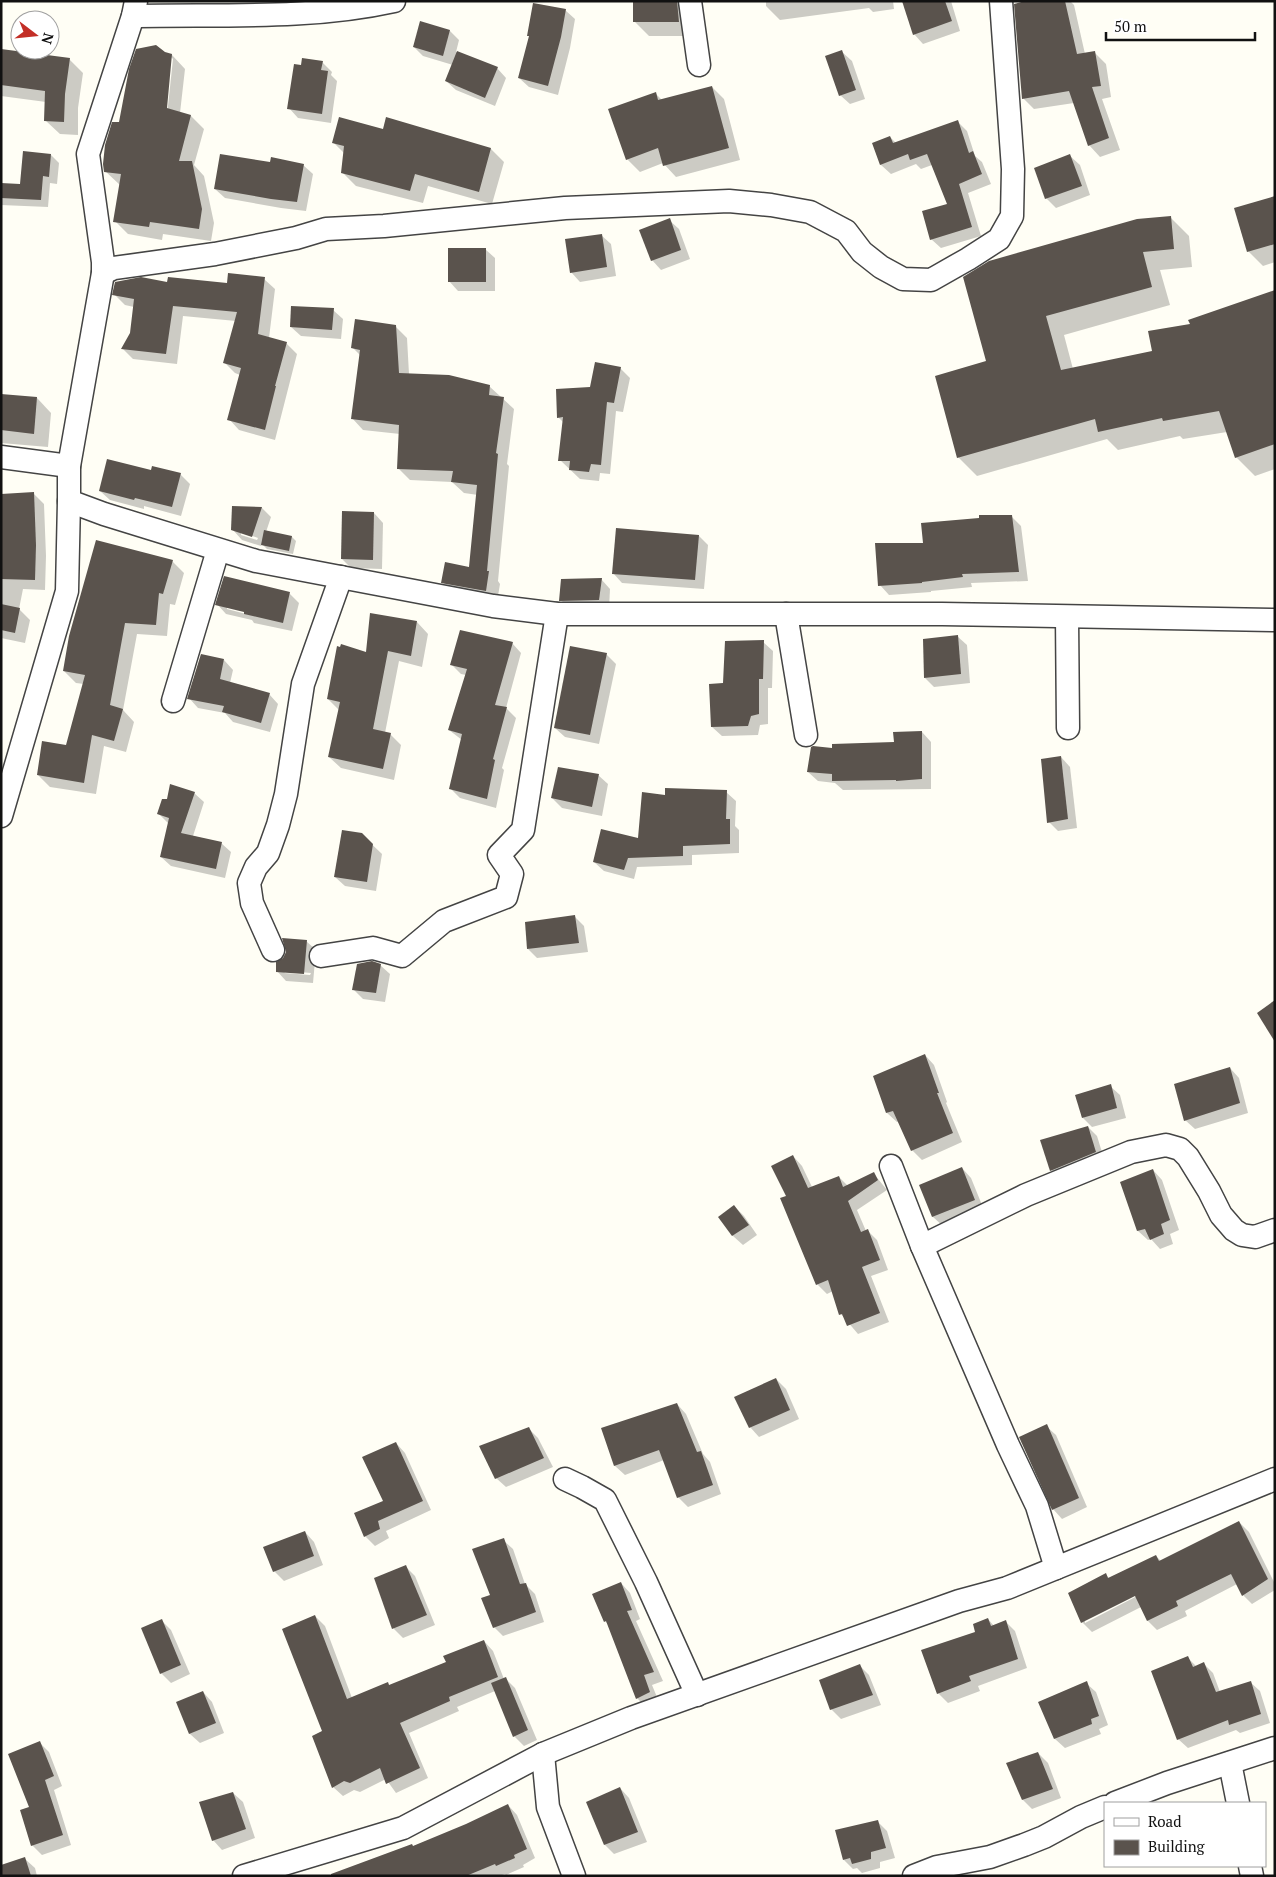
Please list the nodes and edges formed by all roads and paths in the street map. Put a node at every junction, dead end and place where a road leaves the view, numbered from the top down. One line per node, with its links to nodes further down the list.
1 (394, 1): 4 (street)
2 (690, 1): 5 (street)
3 (1001, 1): 6 (street)
4 (135, 9): 6 (street)
5 (699, 65)
6 (103, 273): 8 (street)
7 (1, 457): 8 (street)
8 (69, 466): 9 (street)
9 (70, 501): 10 (street); 19 (street)
10 (218, 550): 11 (street); 16 (street)
11 (341, 577): 12 (street); 20 (street)
12 (557, 614): 13 (street); 21 (street)
13 (786, 614): 14 (street); 18 (street)
14 (1066, 617): 15 (street); 17 (street)
15 (1275, 620)
16 (173, 700)
17 (1068, 728)
18 (806, 735)
19 (1, 816)
20 (273, 950)
21 (320, 956)
22 (891, 1166): 24 (street)
23 (1275, 1230): 24 (street)
24 (922, 1246): 27 (street)
25 (565, 1479): 28 (street)
26 (1275, 1479): 27 (street)
27 (1056, 1568): 28 (street)
28 (697, 1695): 30 (street)
29 (1275, 1748): 31 (street)
30 (543, 1754): 35 (street); 37 (street)
31 (1230, 1763): 32 (street); 33 (street)
32 (1118, 1802)
33 (1238, 1802)
34 (1104, 1807): 38 (street)
35 (267, 1872): 36 (street)
36 (244, 1876)
37 (574, 1876)
38 (914, 1876)

